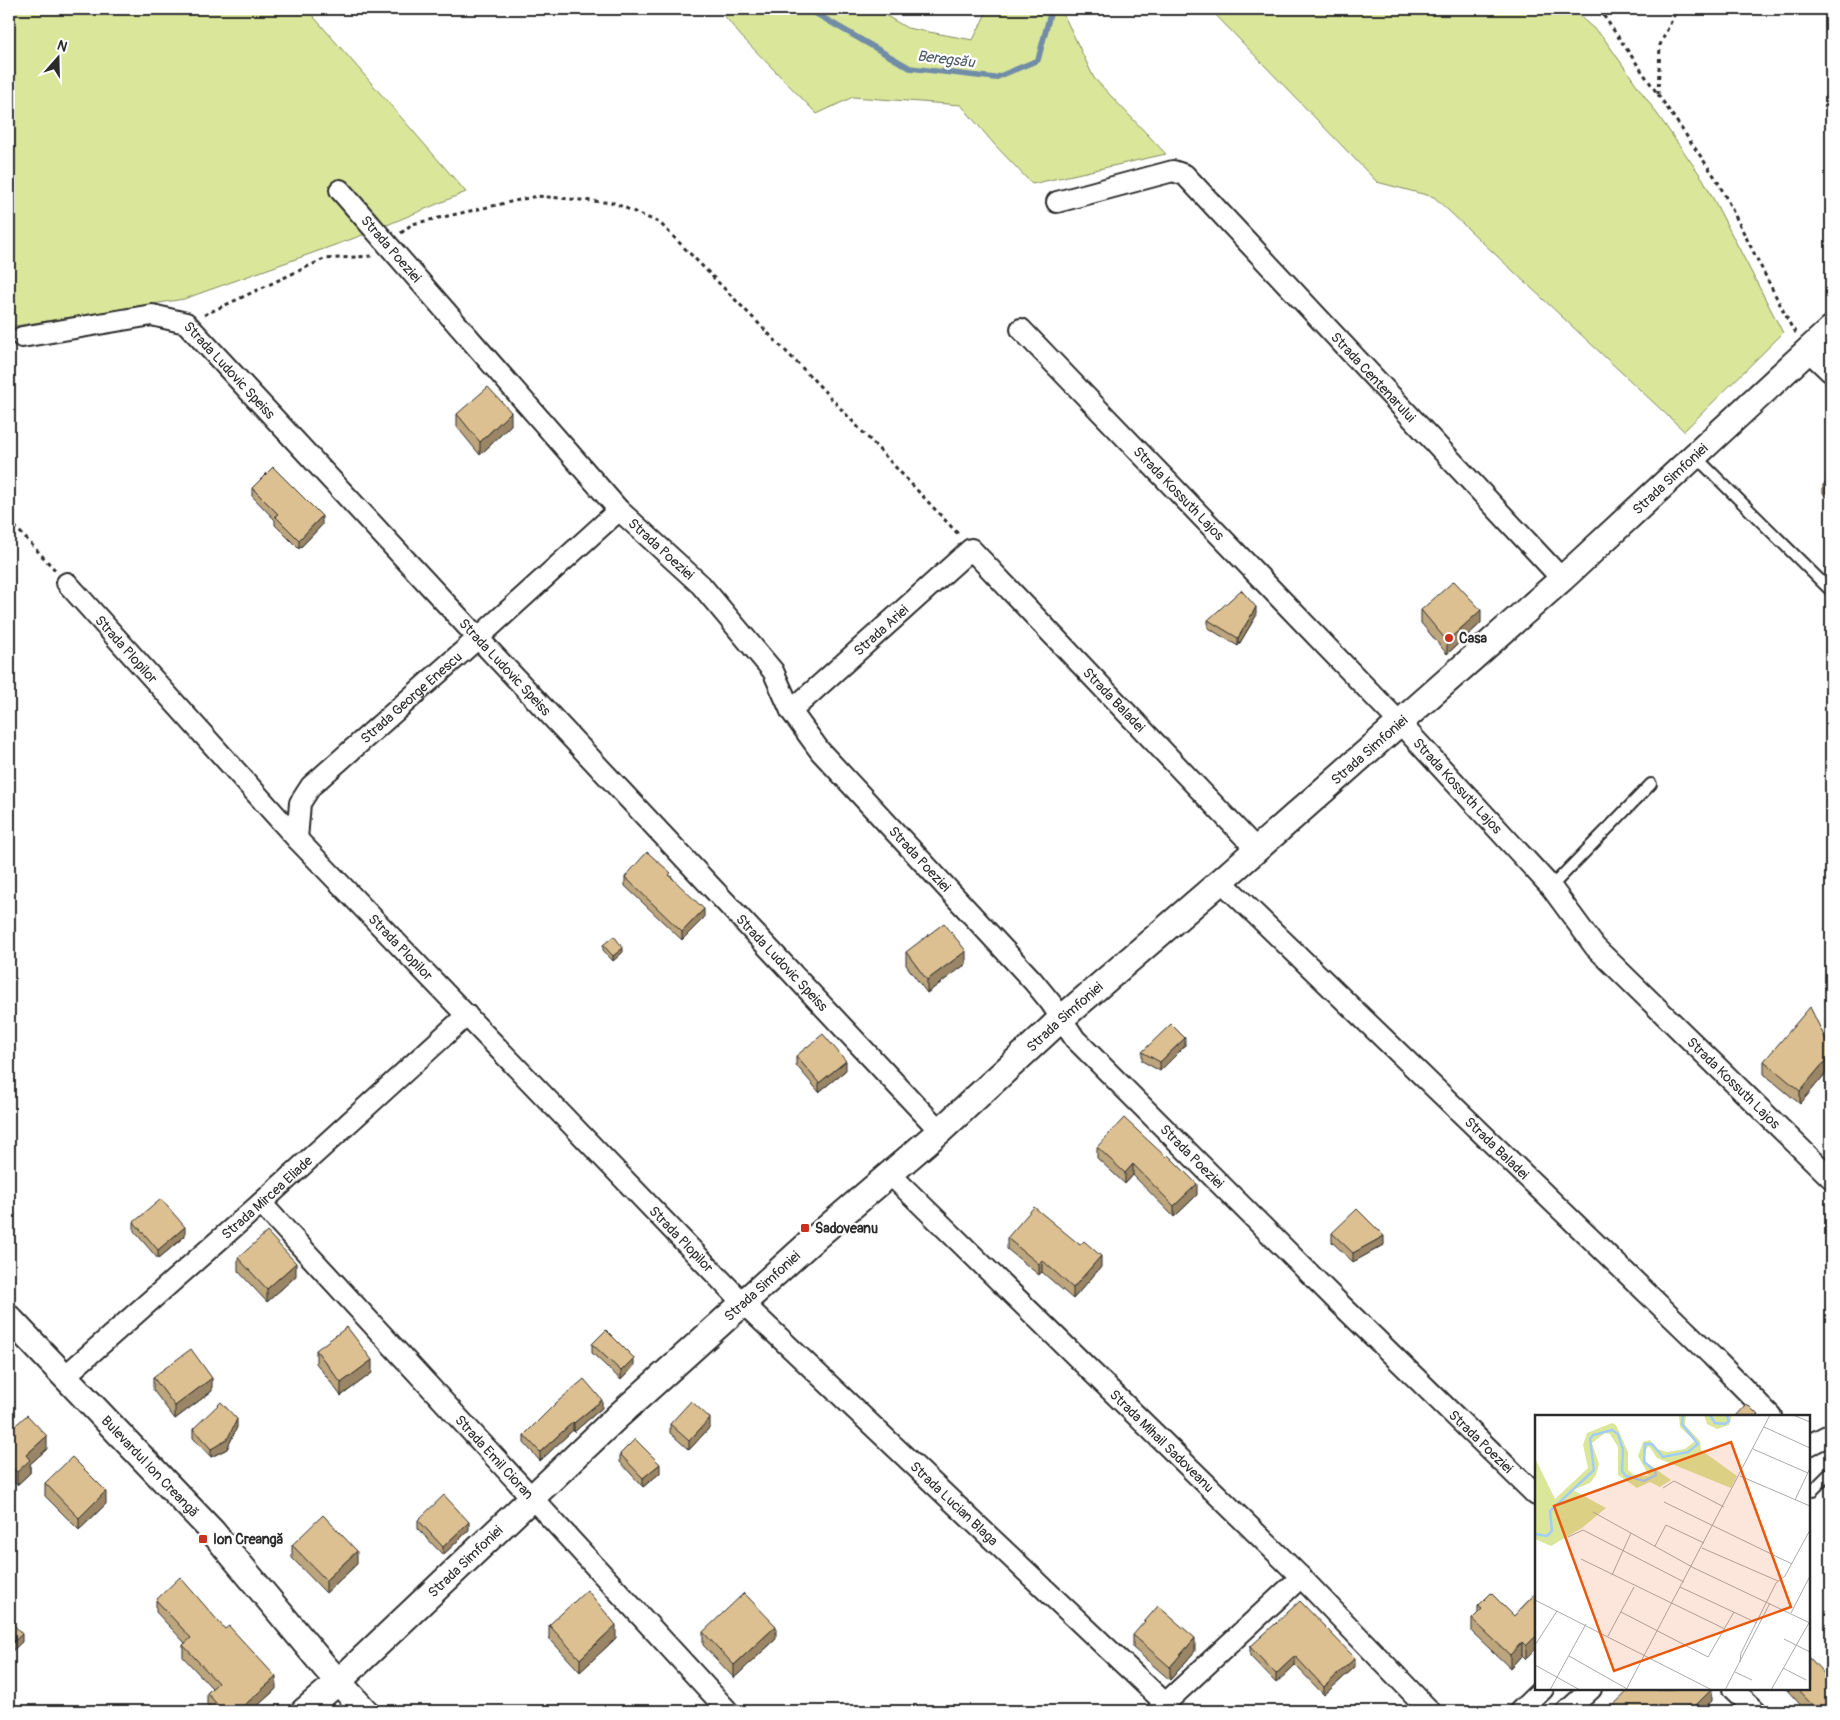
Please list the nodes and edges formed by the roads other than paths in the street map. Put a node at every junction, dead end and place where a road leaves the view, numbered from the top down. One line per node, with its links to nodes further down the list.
1 (340, 190): 9 (street, Strada Poeziei)
2 (1057, 202): 11 (street, Strada Centenarului)
3 (1021, 329): 16 (street, Strada Kossuth Lajos)
4 (1831, 329): 6 (street, Strada Simfoniei)
5 (22, 337): 14 (street, Strada Ludovic Speiss)
6 (1810, 349): 7 (street); 8 (street, Strada Simfoniei)
7 (1831, 368)
8 (1694, 456): 11 (street, Strada Simfoniei); 13 (lane)
9 (619, 510): 14 (street, Strada George Enescu); 15 (street, Strada Poeziei)
10 (971, 548): 15 (street, Strada Ariei); 19 (street, Strada Baladei)
11 (1562, 579): 16 (street, Strada Simfoniei)
12 (67, 583): 18 (street, Strada Plopilor)
13 (1831, 591)
14 (478, 638): 18 (street, Strada George Enescu); 24 (street, Strada Ludovic Speiss)
15 (792, 711): 23 (street, Strada Poeziei)
16 (1400, 723): 19 (street, Strada Simfoniei); 21 (street, Strada Kossuth Lajos)
17 (1651, 784): 21 (lane)
18 (298, 839): 22 (street, Strada Plopilor)
19 (1257, 850): 20 (street, Strada Simfoniei)
20 (1221, 882): 23 (street, Strada Simfoniei); 31 (street, Strada Baladei)
21 (1551, 887): 26 (street, Strada Kossuth Lajos)
22 (467, 1015): 27 (street, Strada Mircea Eliade); 28 (street, Strada Plopilor)
23 (1062, 1018): 24 (street, Strada Simfoniei); 36 (street, Strada Poeziei)
24 (940, 1131): 25 (street, Strada Simfoniei)
25 (890, 1174): 28 (street, Strada Simfoniei); 38 (street, Strada Mihail Sadoveanu)
26 (1831, 1178)
27 (260, 1203): 30 (street, Strada Mircea Eliade); 37 (street, Strada Emil Cioran)
28 (744, 1303): 37 (street, Strada Simfoniei); 43 (street, Strada Lucian Blaga)
29 (9, 1318): 30 (street, Bulevardul Ion Creangă)
30 (64, 1377): 39 (street, Bulevardul Ion Creangă)
31 (1770, 1415)
32 (1831, 1434): 33 (street)
33 (1810, 1444)
34 (1831, 1472): 35 (lane)
35 (1813, 1490)
36 (1535, 1493)
37 (532, 1498): 39 (street, Strada Simfoniei); 46 (street, Strada Emil Cioran)
38 (1301, 1577): 43 (street); 47 (street, Strada Mihail Sadoveanu)
39 (338, 1682): 44 (street, Strada Simfoniei); 45 (street, Bulevardul Ion Creangă)
40 (1542, 1690): 48 (street)
41 (1590, 1690): 49 (street)
42 (1734, 1690): 50 (street)
43 (1161, 1708)
44 (304, 1711)
45 (365, 1711)
46 (728, 1711)
47 (1430, 1711)
48 (1520, 1711)
49 (1566, 1711)
50 (1756, 1711)

